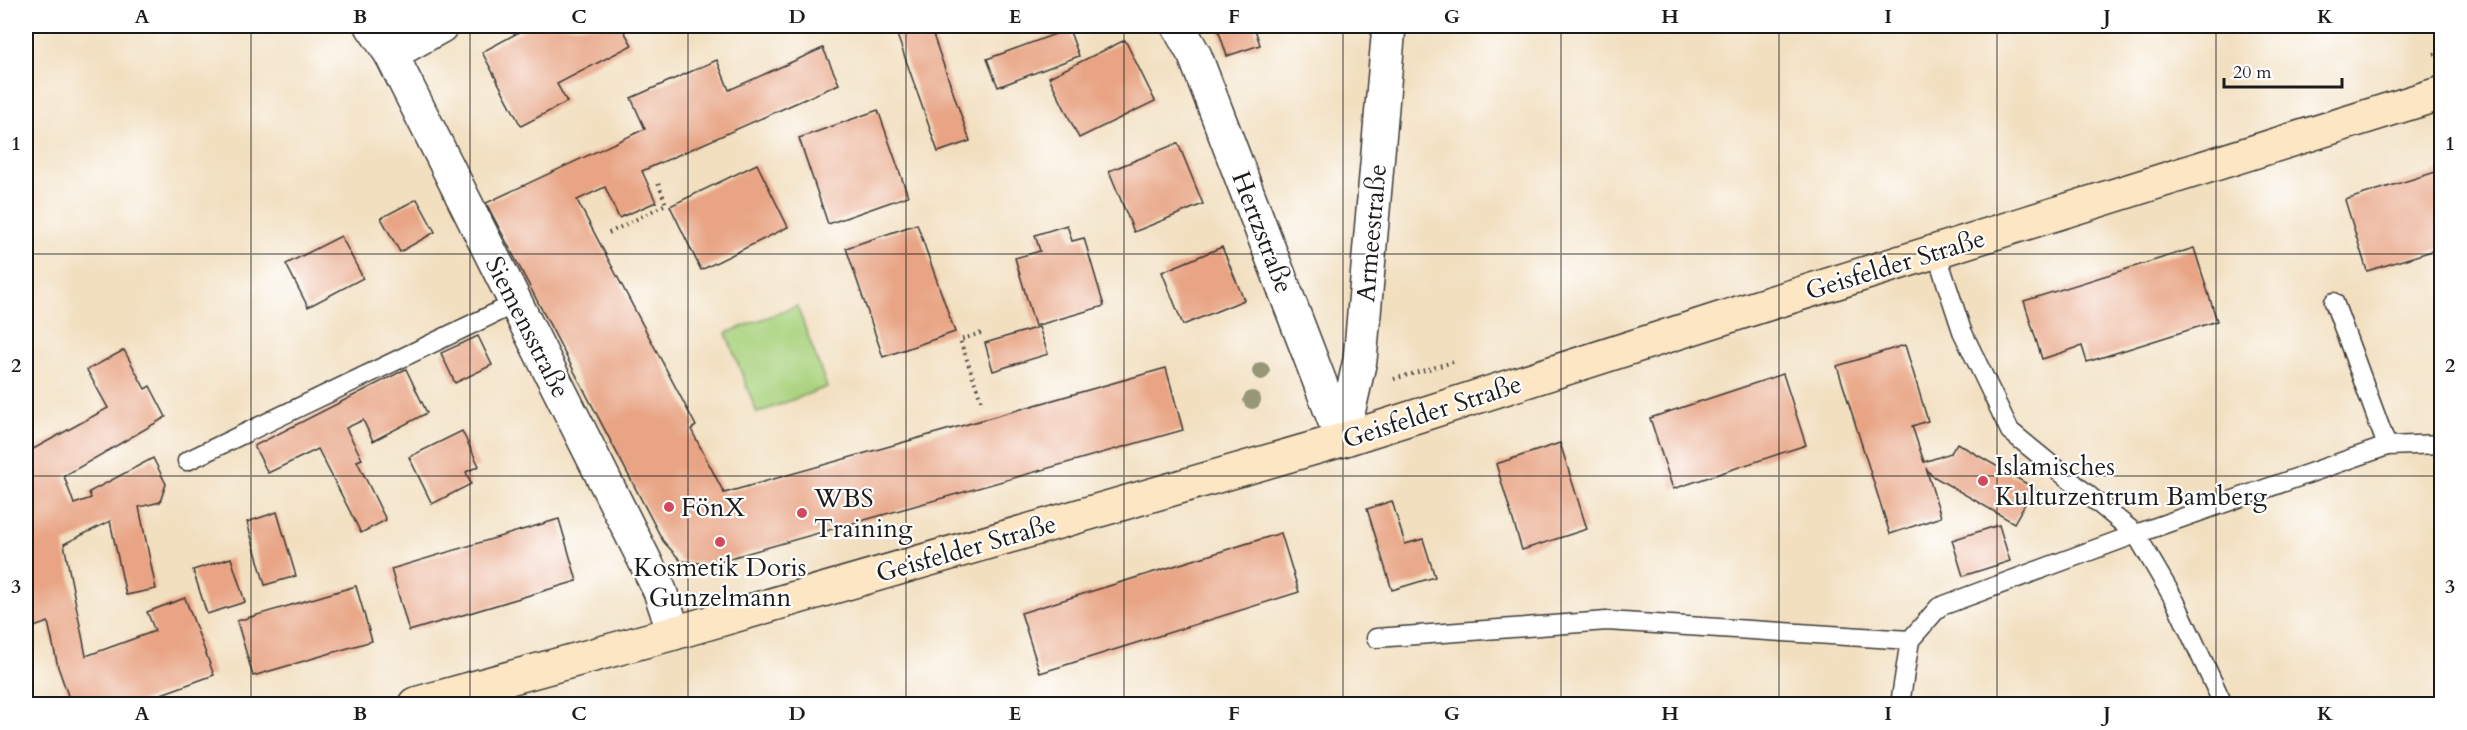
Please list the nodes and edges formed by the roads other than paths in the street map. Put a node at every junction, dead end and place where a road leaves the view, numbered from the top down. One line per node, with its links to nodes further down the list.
1 (372, 26): 5 (street, Siemensstraße)
2 (441, 26): 5 (street)
3 (1178, 26): 10 (street, Hertzstraße)
4 (1389, 26): 10 (street, Armeestraße)
5 (391, 54): 9 (street, Siemensstraße)
6 (2442, 93): 7 (main road, Geisfelder Straße)
7 (1936, 252): 10 (main road, Geisfelder Straße); 14 (lane)
8 (2334, 302): 12 (lane)
9 (516, 303): 13 (lane); 15 (street, Siemensstraße)
10 (1342, 440): 15 (main road, Geisfelder Straße)
11 (2442, 444): 12 (lane)
12 (2387, 446): 14 (lane)
13 (187, 461)
14 (2136, 534): 17 (lane); 20 (lane)
15 (674, 633): 18 (main road, Geisfelder Straße)
16 (1376, 638): 17 (lane)
17 (1910, 640): 19 (lane)
18 (415, 705)
19 (1900, 705)
20 (2223, 705)

